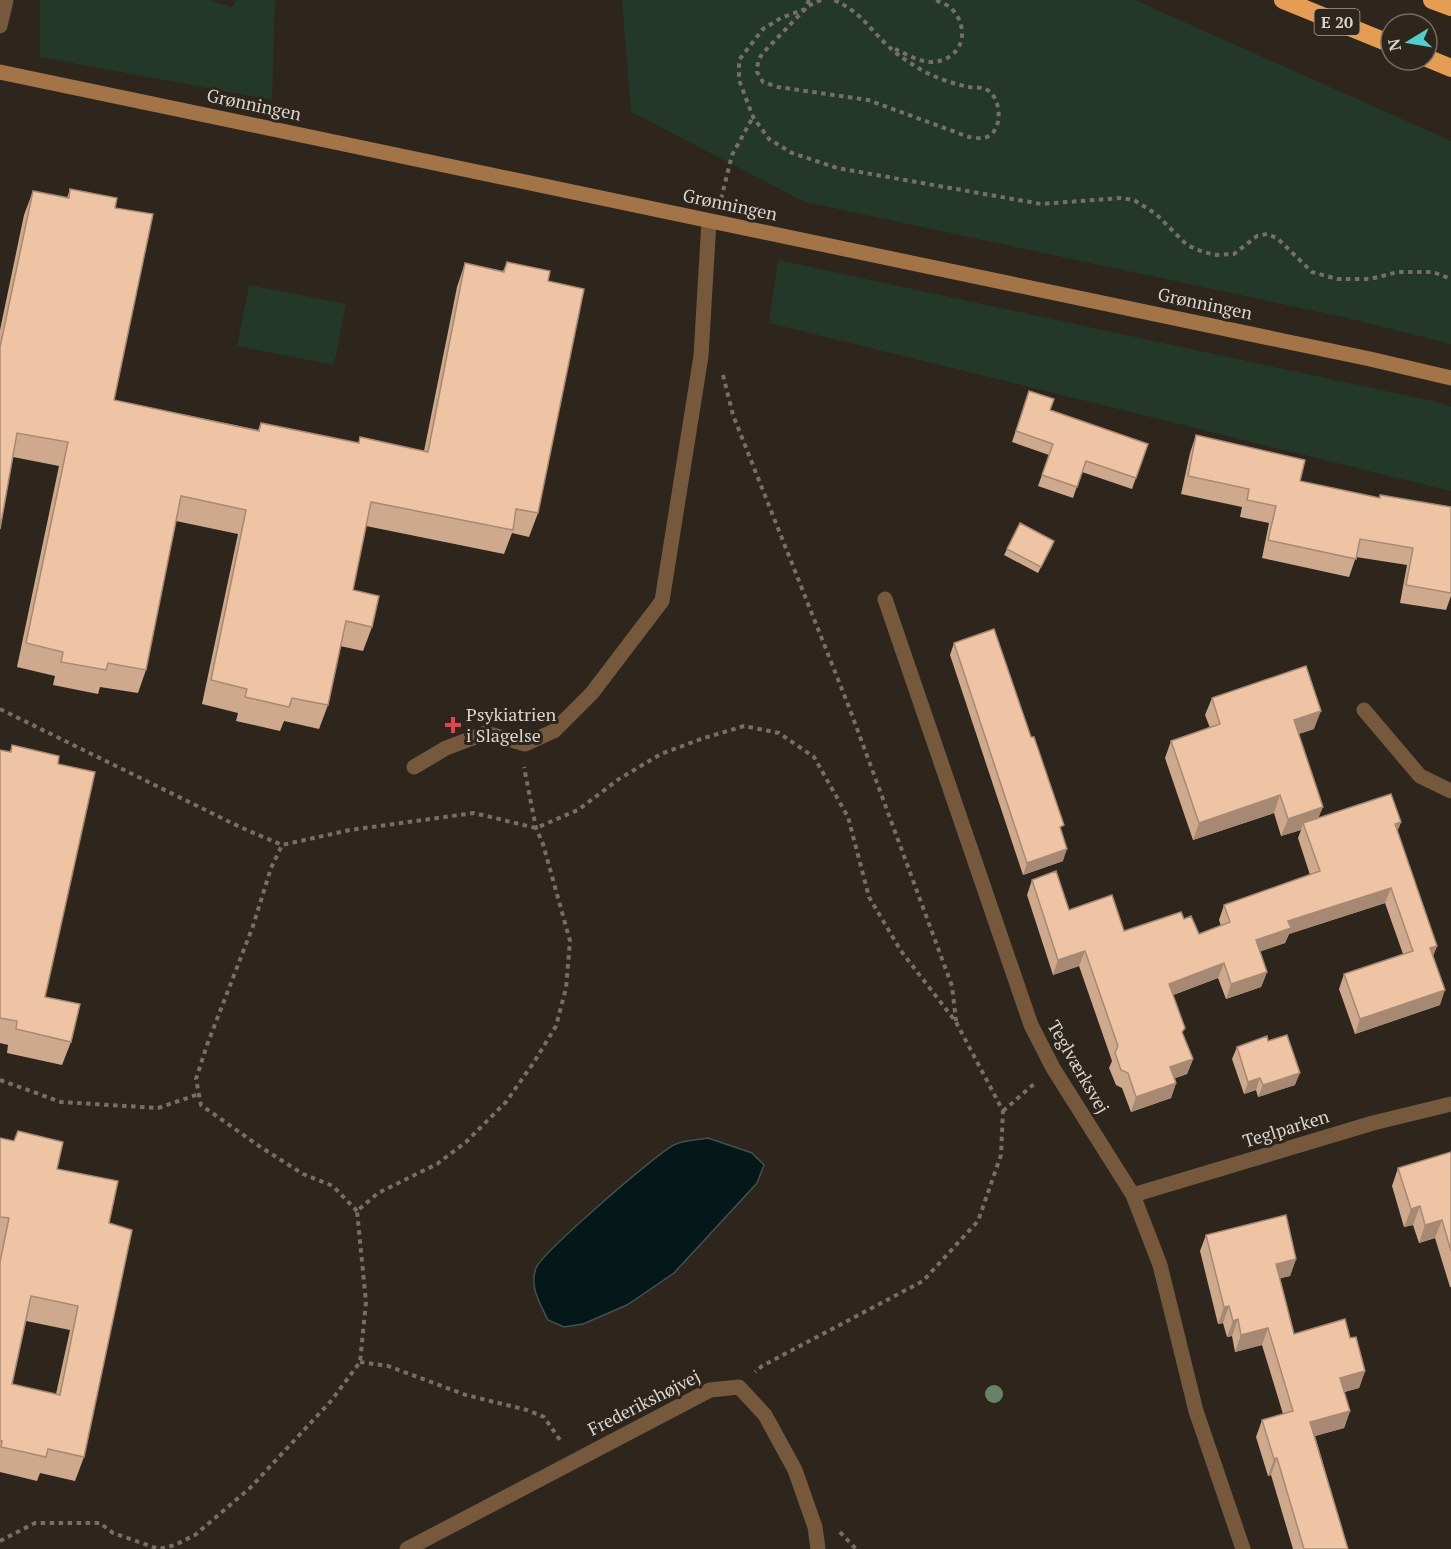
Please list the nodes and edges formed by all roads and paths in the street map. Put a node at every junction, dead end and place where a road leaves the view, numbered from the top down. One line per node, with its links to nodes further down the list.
1 (6, 0): 12 (street)
2 (809, 0): 11 (path)
3 (821, 0): 11 (path)
4 (834, 0): 10 (path)
5 (848, 0): 10 (path)
6 (936, 0): 14 (path)
7 (1283, 0): 13 (highway, E 20)
8 (1432, 0): 9 (highway)
9 (1451, 7)
10 (850, 8): 14 (path)
11 (805, 9): 14 (path); 16 (path)
12 (0, 26)
13 (1379, 39)
14 (886, 45)
15 (0, 72): 18 (main road, Grønningen)
16 (753, 117): 17 (path); 19 (path)
17 (723, 193)
18 (709, 221): 20 (street); 21 (main road, Grønningen)
19 (1451, 279)
20 (702, 346): 25 (street); 30 (path)
21 (1451, 378)
22 (885, 599): 31 (street, Teglværksvej)
23 (0, 710): 29 (path)
24 (1364, 710): 27 (street)
25 (518, 742): 26 (street); 28 (path)
26 (414, 767)
27 (1451, 791)
28 (537, 828): 29 (path); 30 (path); 37 (path)
29 (282, 845): 33 (path)
30 (956, 1022): 35 (path)
31 (1053, 1068): 35 (path); 36 (street, Teglværksvej)
32 (0, 1080): 33 (path)
33 (199, 1094): 37 (path)
34 (1451, 1104): 36 (street, Teglparken)
35 (1003, 1111): 39 (path)
36 (1133, 1195): 44 (street, Teglværksvej)
37 (357, 1211): 38 (path)
38 (360, 1362): 40 (path); 41 (path)
39 (739, 1387): 40 (street, Frederikshøjvej); 43 (street)
40 (573, 1462): 42 (street, Frederikshøjvej)
41 (0, 1540)
42 (407, 1549)
43 (818, 1549)
44 (1243, 1549)

